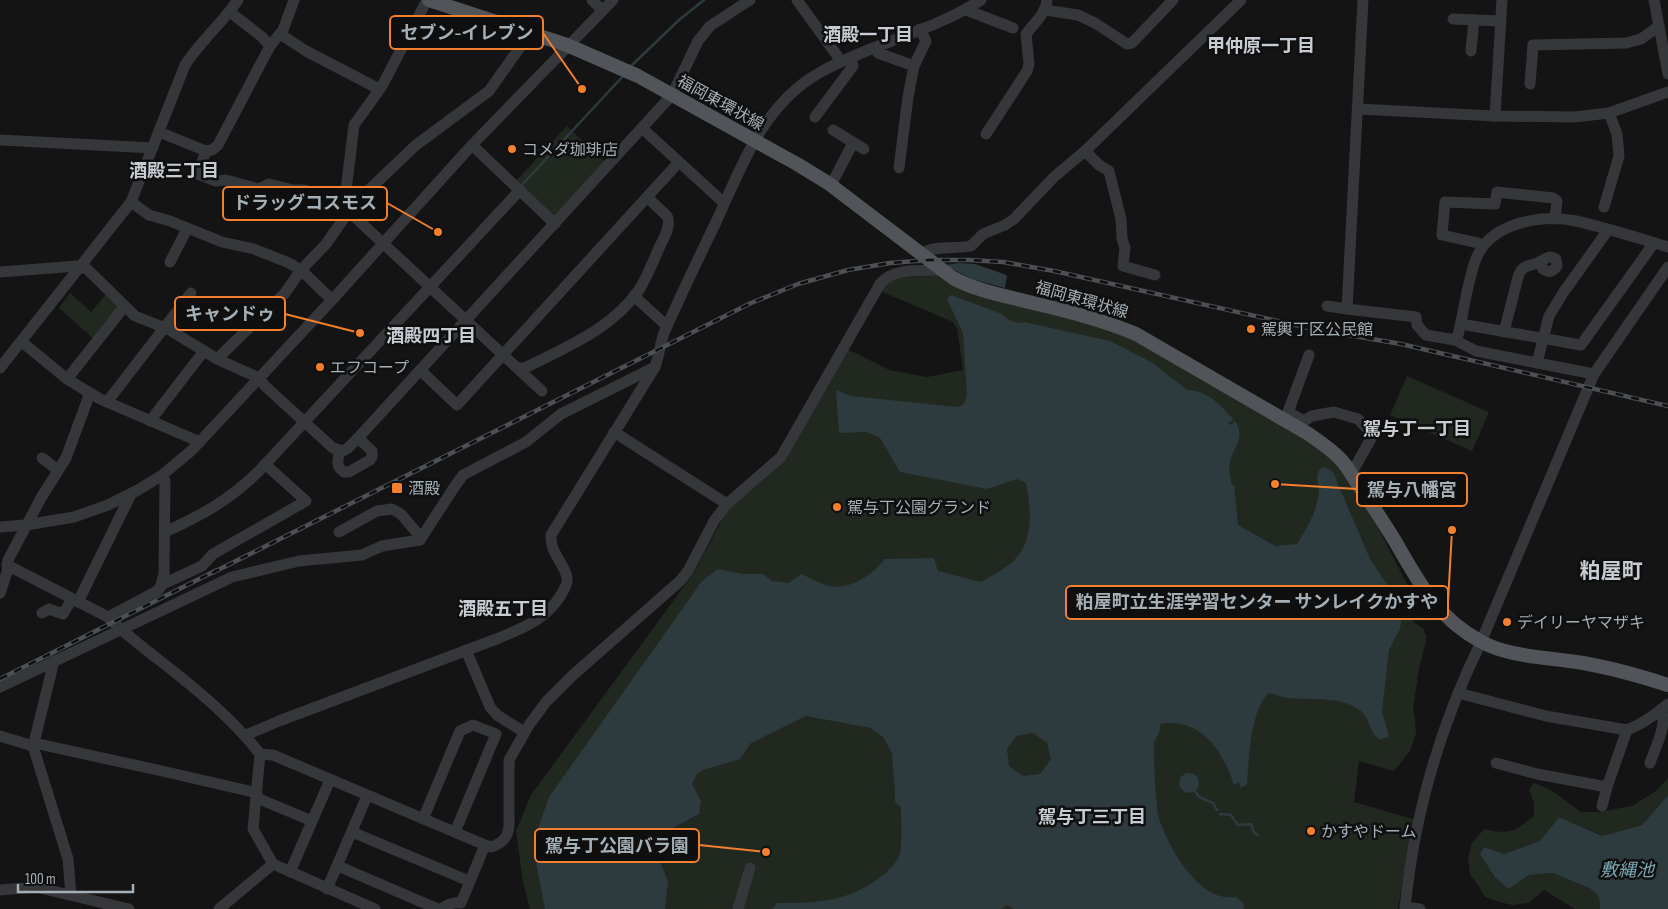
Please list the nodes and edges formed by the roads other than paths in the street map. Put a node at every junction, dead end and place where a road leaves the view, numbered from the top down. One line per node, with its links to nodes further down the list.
1 (238, 0): 16 (street)
2 (294, 0): 24 (street)
3 (428, 0): 23 (main road, 福岡東環状線); 33 (street)
4 (592, 0): 15 (street)
5 (613, 0): 15 (street)
6 (750, 0): 35 (street)
7 (797, 0): 29 (street)
8 (1173, 0): 14 (street)
9 (1241, 0): 50 (street)
10 (1363, 0): 36 (street)
11 (1502, 0): 19 (street)
12 (1654, 0): 20 (street)
13 (973, 3): 21 (street); 22 (street)
14 (1046, 5): 43 (street)
15 (602, 10): 25 (street)
16 (230, 12): 26 (street); 42 (street)
17 (1453, 19): 18 (street)
18 (1474, 20): 19 (street); 28 (street)
19 (1500, 21): 38 (street)
20 (1659, 26): 31 (street); 32 (street)
21 (1013, 28)
22 (920, 29): 27 (street); 30 (street)
23 (529, 33): 25 (main road, 福岡東環状線); 60 (street)
24 (280, 34): 26 (street); 33 (street)
25 (567, 45): 35 (main road, 福岡東環状線); 47 (street)
26 (270, 46): 51 (street)
27 (875, 48): 29 (street); 30 (street)
28 (1471, 51)
29 (846, 60): 39 (street); 45 (street)
30 (914, 66): 53 (street)
31 (1668, 74)
32 (1530, 84)
33 (379, 89): 60 (street)
34 (1668, 92): 37 (street)
35 (672, 96): 40 (street); 45 (main road, 福岡東環状線)
36 (1358, 109): 38 (street); 84 (street)
37 (1609, 113): 38 (street); 59 (street)
38 (1495, 116)
39 (815, 117)
40 (642, 128): 52 (street); 62 (street)
41 (833, 130): 46 (street)
42 (159, 132): 48 (street); 51 (street)
43 (986, 134)
44 (0, 140): 48 (street)
45 (754, 141): 54 (main road, 福岡東環状線); 58 (street)
46 (853, 143): 49 (street); 54 (street)
47 (472, 145): 55 (street); 65 (street)
48 (153, 148): 57 (street)
49 (864, 149)
50 (1085, 151): 69 (street); 77 (street)
51 (206, 152): 60 (street)
52 (679, 162): 56 (street); 58 (street)
53 (899, 168)
54 (831, 185): 69 (main road, 福岡東環状線)
55 (520, 190): 62 (street); 78 (street)
56 (647, 197): 80 (street); 94 (street)
57 (131, 202): 63 (street); 72 (street)
58 (724, 203): 87 (street)
59 (1604, 207)
60 (347, 210): 65 (street); 74 (street)
61 (1555, 220): 64 (street); 67 (street); 67 (street)
62 (555, 224): 85 (street)
63 (187, 229): 70 (street); 74 (street)
64 (1608, 230): 66 (street); 90 (street)
65 (383, 243): 78 (street); 81 (street)
66 (1654, 243): 68 (street); 90 (street)
67 (1483, 246): 86 (street)
68 (1668, 247)
69 (922, 254): 75 (main road, 福岡東環状線)
70 (170, 262)
71 (1540, 262): 89 (street)
72 (81, 267): 76 (street); 83 (street); 92 (street)
73 (1668, 267): 102 (street)
74 (301, 270): 81 (street); 96 (street)
75 (942, 270): 110 (main road, 福岡東環状線); 121 (street)
76 (0, 272)
77 (1156, 275)
78 (430, 287): 85 (street); 109 (street)
79 (191, 293): 88 (street)
80 (634, 296): 87 (street); 100 (street)
81 (332, 300): 103 (street)
82 (1326, 306): 84 (street)
83 (124, 307): 88 (street); 104 (street)
84 (1347, 309): 91 (street)
85 (466, 320): 94 (street); 101 (street)
86 (1461, 324): 89 (street); 91 (street)
87 (667, 326): 98 (street)
88 (165, 328): 93 (street); 107 (street)
89 (1504, 332): 90 (street)
90 (1542, 338): 97 (street)
91 (1455, 340): 97 (street)
92 (22, 342): 99 (street); 104 (street)
93 (204, 351): 96 (street); 108 (street)
94 (504, 354): 100 (street); 101 (street)
95 (1309, 355): 110 (street)
96 (217, 359): 103 (street)
97 (1537, 363): 102 (street)
98 (655, 367): 111 (street); 126 (street)
99 (0, 368)
100 (519, 368): 105 (street)
101 (420, 370): 112 (street)
102 (1594, 374): 134 (street)
103 (259, 378): 109 (street); 113 (street)
104 (67, 379): 106 (street)
105 (542, 391)
106 (90, 393): 107 (street); 117 (street)
107 (107, 402): 108 (street)
108 (150, 420): 113 (street)
109 (304, 422): 114 (street); 116 (street)
110 (1302, 425): 118 (main road, 福岡東環状線); 118 (street)
111 (614, 432): 121 (street); 135 (street)
112 (358, 438): 114 (street); 114 (street)
113 (200, 442): 119 (street)
114 (340, 450)
115 (42, 458): 117 (street)
116 (265, 464): 124 (street); 128 (street)
117 (58, 470): 122 (street)
118 (1351, 474): 134 (main road, 福岡東環状線)
119 (161, 476): 120 (street); 124 (street)
120 (131, 494): 122 (street); 130 (street)
121 (727, 504): 142 (street)
122 (26, 525): 123 (street); 127 (street)
123 (0, 527)
124 (165, 532): 128 (street)
125 (339, 532): 126 (street)
126 (420, 540): 133 (street)
127 (8, 565): 129 (street); 130 (street)
128 (161, 585): 132 (street)
129 (0, 593)
130 (75, 601): 131 (street); 132 (street)
131 (42, 613)
132 (108, 617): 133 (street)
133 (122, 630): 136 (street); 143 (street)
134 (1481, 642): 137 (main road, 福岡東環状線); 139 (street)
135 (466, 650): 142 (street); 143 (street)
136 (54, 661): 138 (street); 145 (street)
137 (1668, 685)
138 (0, 687)
139 (1458, 693): 141 (street); 167 (street)
140 (1665, 706): 141 (street); 148 (street)
141 (1627, 730): 150 (street)
142 (524, 732): 158 (street)
143 (246, 735): 146 (street)
144 (0, 736): 145 (street)
145 (34, 744): 151 (street); 166 (street)
146 (260, 754): 149 (street); 151 (street)
147 (1496, 763): 150 (street)
148 (1650, 763)
149 (330, 780): 152 (street); 155 (street)
150 (1607, 788): 153 (street)
151 (257, 796): 155 (street); 159 (street)
152 (367, 796): 154 (street); 156 (street)
153 (1602, 806)
154 (423, 819): 157 (street); 157 (street)
155 (312, 821): 162 (street)
156 (352, 832): 160 (street); 163 (street)
157 (455, 832): 158 (street)
158 (485, 845): 163 (street)
159 (273, 864): 162 (street); 169 (street)
160 (338, 866): 164 (street); 171 (street)
161 (750, 868): 172 (street)
162 (290, 872): 164 (street)
163 (469, 881): 171 (street)
164 (327, 888): 170 (street)
165 (0, 890): 166 (street)
166 (71, 895): 168 (street)
167 (1405, 908): 173 (street)
168 (129, 909)
169 (218, 909)
170 (374, 909)
171 (440, 909)
172 (738, 909)
173 (1420, 909)

